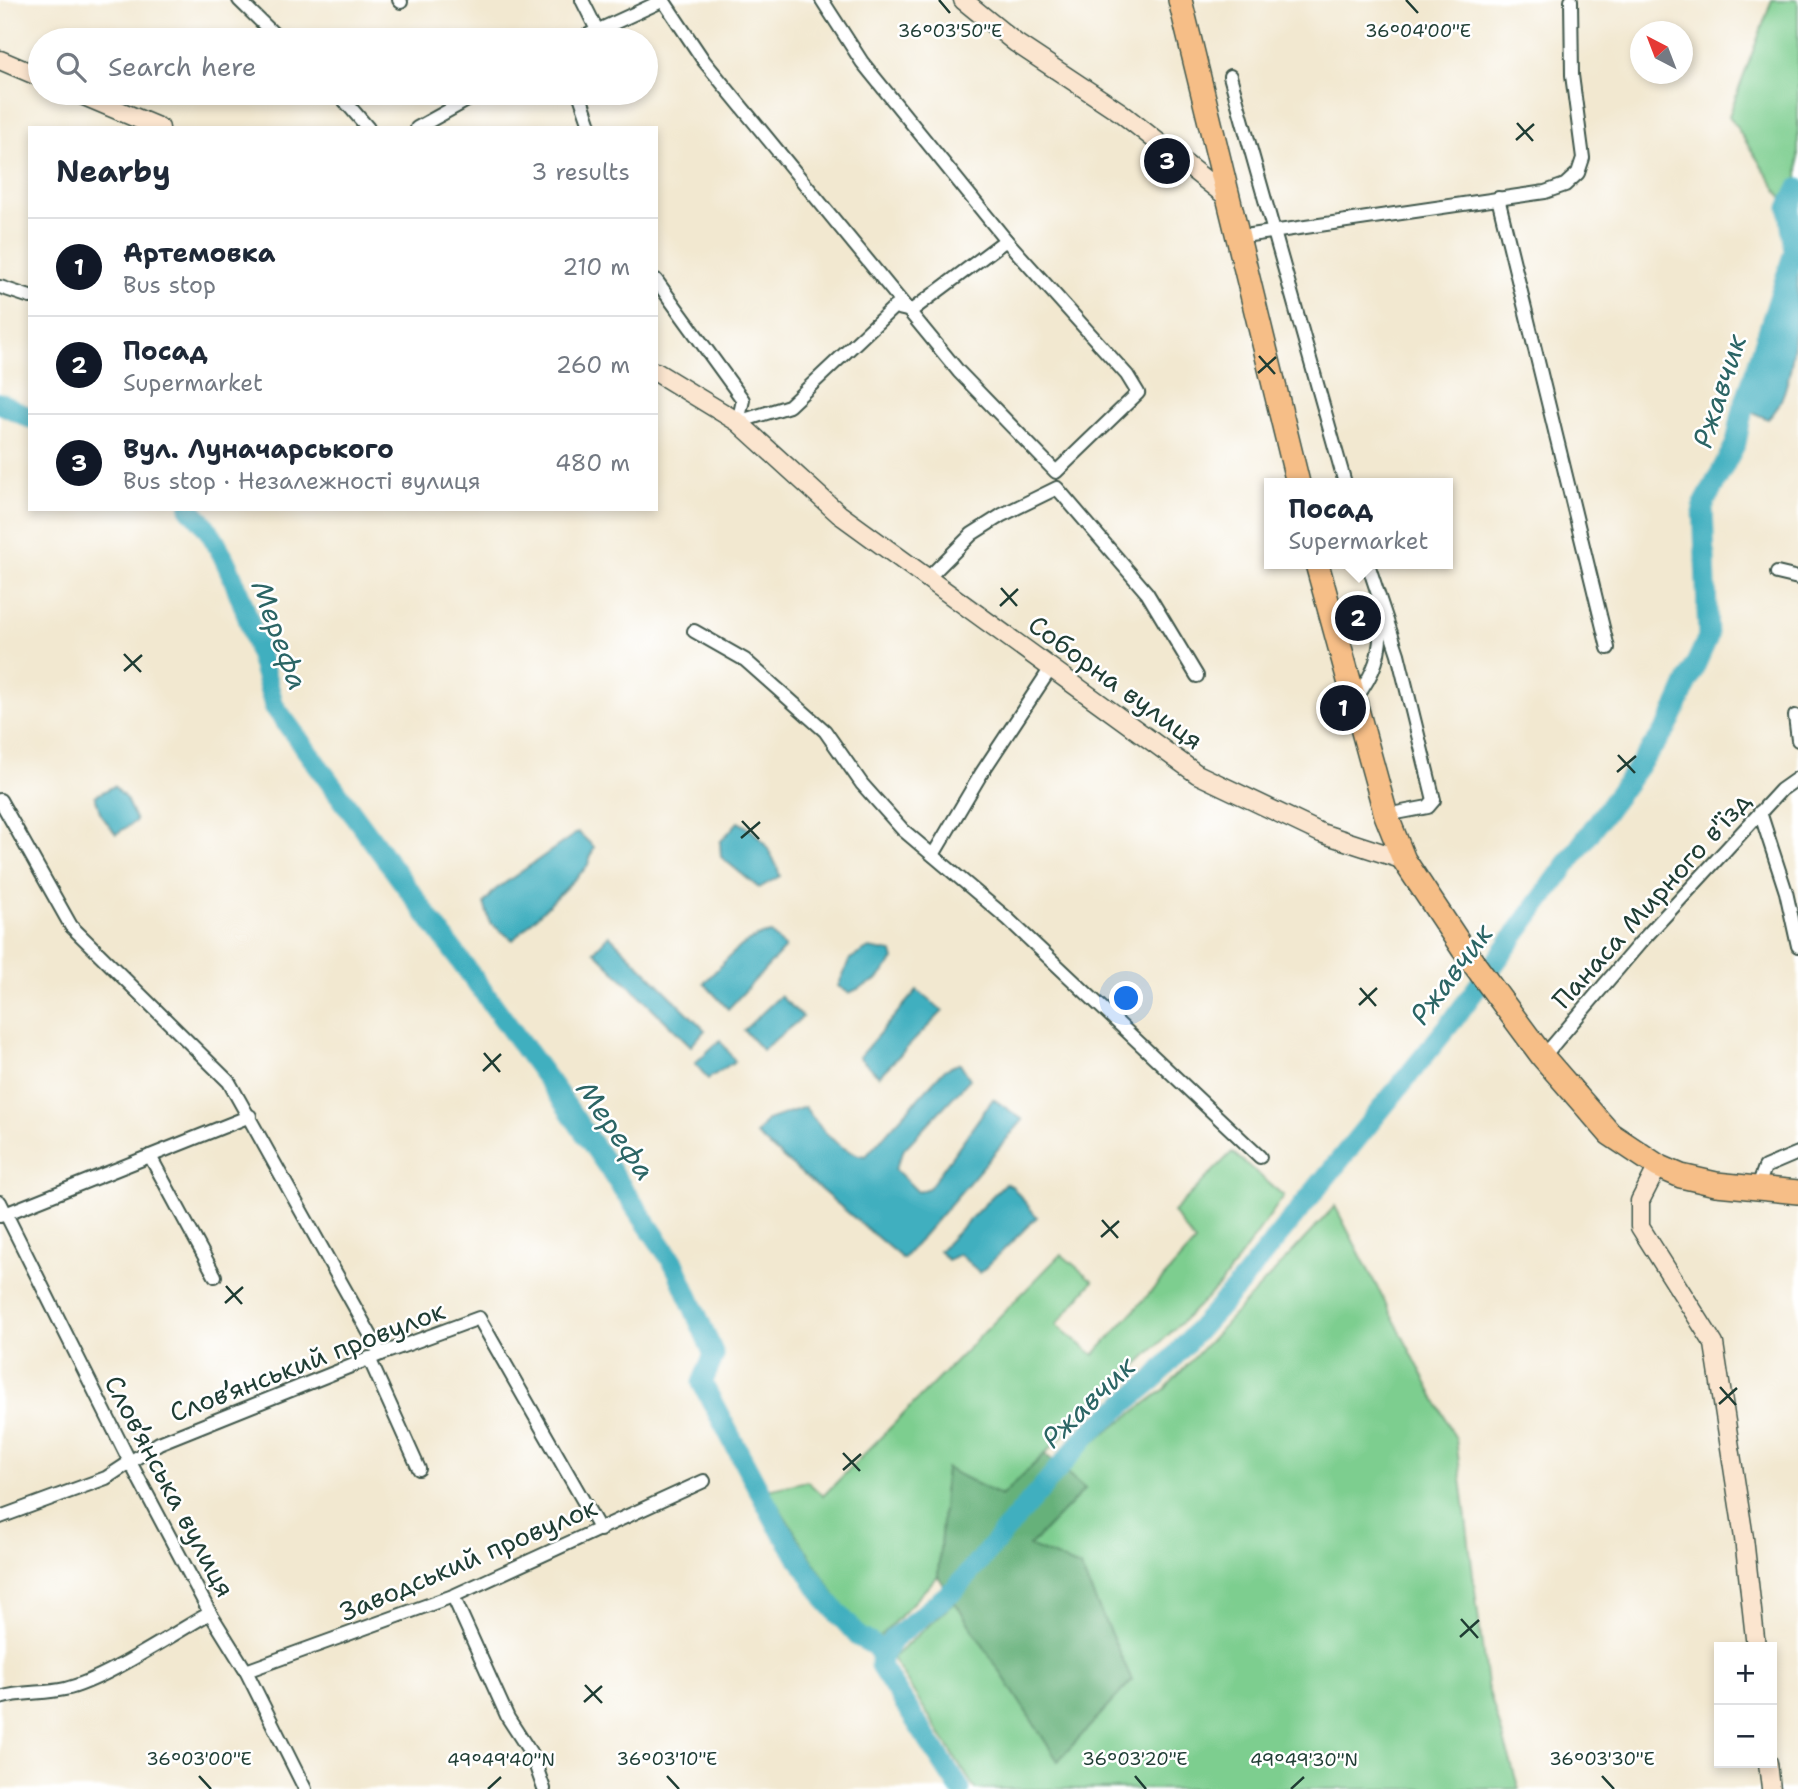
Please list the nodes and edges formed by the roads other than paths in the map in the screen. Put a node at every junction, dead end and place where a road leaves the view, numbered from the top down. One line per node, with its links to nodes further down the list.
1 (239, 0): 8 (street)
2 (582, 0): 9 (street)
3 (663, 0): 10 (street); 30 (street)
4 (822, 0): 26 (street)
5 (963, 0): 22 (street)
6 (1180, 0): 22 (highway)
7 (1571, 0): 23 (street)
8 (268, 28)
9 (596, 28)
10 (601, 28)
11 (0, 60): 12 (street)
12 (28, 72)
13 (1230, 76): 24 (street)
14 (105, 105): 18 (street)
15 (348, 105): 19 (street)
16 (458, 105): 20 (street)
17 (583, 105): 21 (street)
18 (155, 126)
19 (366, 126)
20 (420, 126)
21 (590, 126)
22 (1227, 197): 25 (highway)
23 (1498, 198): 24 (street); 44 (street)
24 (1273, 234): 25 (street); 35 (street)
25 (1237, 237): 34 (highway)
26 (1006, 240): 30 (street); 33 (street)
27 (658, 283): 32 (street)
28 (0, 287): 29 (street)
29 (28, 296)
30 (911, 311): 32 (street); 33 (street)
31 (658, 373): 32 (street, Соборна вулиця)
32 (738, 422): 40 (street, Соборна вулиця)
33 (1056, 472): 36 (street)
34 (1297, 478)
35 (1344, 478)
36 (1057, 488): 40 (street); 46 (street)
37 (1318, 569): 47 (highway)
38 (1370, 569): 42 (street)
39 (1777, 573): 41 (street)
40 (928, 578): 45 (street, Соборна вулиця)
41 (1798, 579)
42 (1381, 607): 47 (street); 53 (street)
43 (694, 631): 54 (street)
44 (1608, 648)
45 (1051, 668): 54 (street); 55 (street, Соборна вулиця)
46 (1197, 676)
47 (1354, 701): 53 (highway)
48 (1796, 716): 49 (street)
49 (1798, 740)
50 (1798, 778): 52 (street, Панаса Мирного в'їзд)
51 (1, 804): 58 (street)
52 (1760, 812): 56 (street); 57 (street, Панаса Мирного в'їзд)
53 (1386, 815): 55 (highway)
54 (933, 855): 61 (street)
55 (1404, 860): 57 (highway)
56 (1798, 946)
57 (1543, 1057): 62 (highway)
58 (250, 1116): 60 (street); 67 (street)
59 (1798, 1153): 63 (street)
60 (150, 1156): 65 (street); 66 (street)
61 (1260, 1157)
62 (1658, 1166): 63 (highway); 75 (street)
63 (1757, 1189): 64 (highway)
64 (1798, 1192)
65 (2, 1211): 68 (street, Слов’янська вулиця)
66 (215, 1276)
67 (375, 1356): 68 (street, Слов’янський провулок); 69 (street); 72 (street, Слов’янський провулок)
68 (130, 1462): 71 (street, Слов’янський провулок); 74 (street, Слов’янська вулиця)
69 (419, 1469)
70 (704, 1480): 72 (street, Заводський провулок)
71 (0, 1517)
72 (600, 1530): 73 (street, Заводський провулок)
73 (453, 1596): 76 (street, Заводський провулок); 80 (street)
74 (211, 1613): 76 (street, Слов’янська вулиця); 77 (street)
75 (1755, 1642)
76 (246, 1671): 79 (street, Слов’янська вулиця)
77 (0, 1698)
78 (1769, 1768): 81 (street)
79 (305, 1789)
80 (544, 1789)
81 (1771, 1789)

